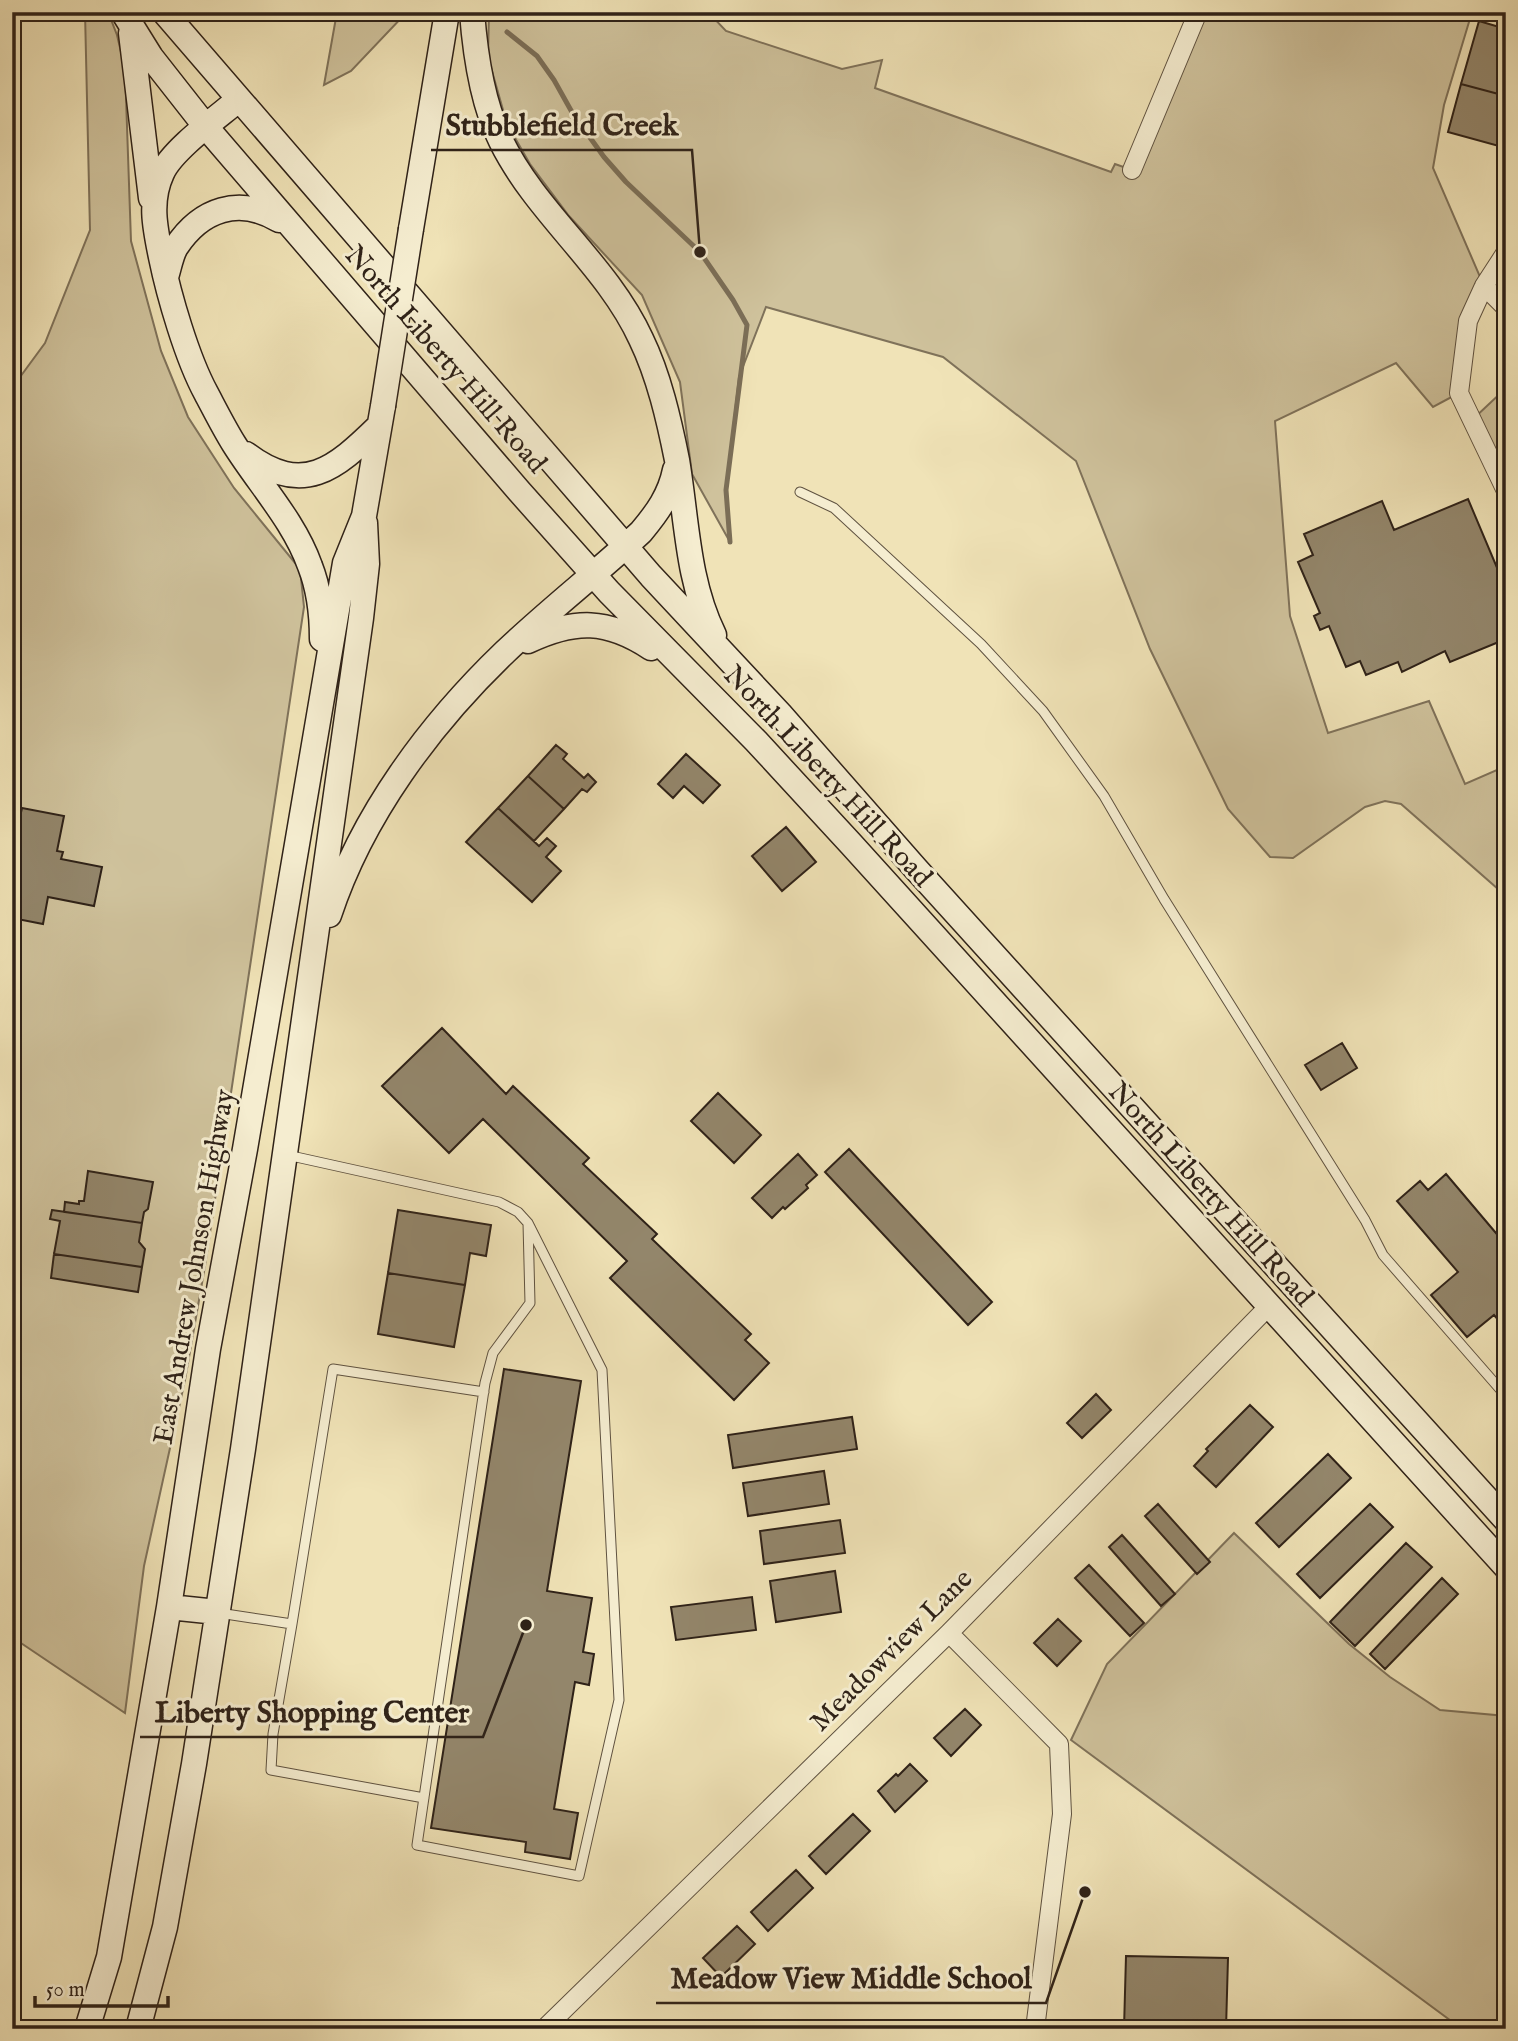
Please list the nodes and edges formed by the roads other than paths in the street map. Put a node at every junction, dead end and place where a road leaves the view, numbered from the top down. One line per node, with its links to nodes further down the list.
1 (164, 12): 6 (main road, North Liberty Hill Road)
2 (447, 12): 15 (main road, East Andrew Johnson Highway, bridge)
3 (472, 12): 17 (main road)
4 (1198, 12): 8 (street)
5 (127, 20): 7 (main road, North Liberty Hill Road); 9 (main road)
6 (239, 100): 7 (main road); 21 (main road, North Liberty Hill Road)
7 (206, 127): 9 (main road); 10 (main road, North Liberty Hill Road)
8 (1132, 170)
9 (153, 209): 12 (main road)
10 (289, 226): 12 (main road); 22 (main road, North Liberty Hill Road)
11 (1506, 252): 13 (street)
12 (165, 278): 16 (main road)
13 (1484, 286): 14 (street); 18 (street)
14 (1506, 308)
15 (381, 416): 16 (main road); 20 (main road, East Andrew Johnson Highway)
16 (234, 445): 26 (main road)
17 (677, 460): 21 (main road); 24 (main road)
18 (1506, 491)
19 (800, 492): 34 (lane)
20 (364, 516): 26 (main road, East Andrew Johnson Highway); 27 (main road, East Andrew Johnson Highway)
21 (626, 547): 22 (main road); 24 (main road, North Liberty Hill Road)
22 (594, 575): 23 (main road); 25 (main road, North Liberty Hill Road)
23 (505, 652): 25 (main road); 27 (main road)
24 (722, 652): 31 (main road, North Liberty Hill Road)
25 (684, 669): 32 (main road, North Liberty Hill Road)
26 (323, 693): 28 (main road, East Andrew Johnson Highway)
27 (312, 969): 29 (main road, East Andrew Johnson Highway)
28 (245, 1149): 29 (main road); 37 (main road, East Andrew Johnson Highway)
29 (285, 1155): 30 (lane); 38 (main road, East Andrew Johnson Highway)
30 (528, 1223): 33 (lane); 41 (lane)
31 (1292, 1283): 32 (main road); 35 (main road, North Liberty Hill Road)
32 (1270, 1306): 36 (main road, North Liberty Hill Road); 40 (street, Meadowview Lane)
33 (484, 1392): 39 (lane); 41 (lane)
34 (1506, 1396)
35 (1502, 1509)
36 (1506, 1567)
37 (169, 1607): 38 (main road); 42 (main road, East Andrew Johnson Highway)
38 (217, 1612): 39 (lane); 43 (main road, East Andrew Johnson Highway)
39 (292, 1624): 41 (lane)
40 (949, 1633): 44 (street, Meadowview Lane); 45 (street)
41 (424, 1798)
42 (87, 2029)
43 (138, 2029)
44 (544, 2029)
45 (1035, 2029)

